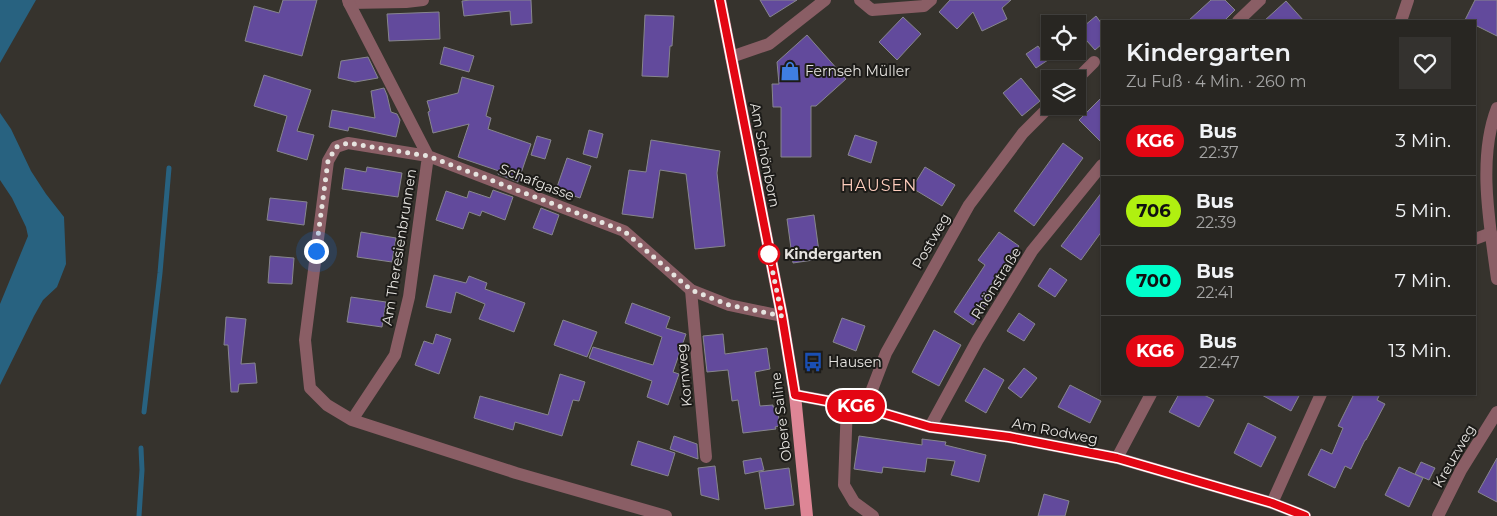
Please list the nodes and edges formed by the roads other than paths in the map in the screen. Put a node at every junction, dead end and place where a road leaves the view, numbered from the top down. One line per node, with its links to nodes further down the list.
1 (423, 0): 8 (street)
2 (720, 0): 11 (main road, Am Schönborn)
3 (825, 0): 11 (street)
4 (860, 0): 5 (street)
5 (931, 0)
6 (1260, 0): 9 (street)
7 (1408, 0): 10 (street)
8 (349, 2): 16 (street)
9 (1239, 20)
10 (1401, 20)
11 (731, 57): 22 (main road, Am Schönborn)
12 (1094, 62): 13 (street)
13 (1086, 70)
14 (1497, 108): 18 (street)
15 (1041, 115): 27 (street, Postweg)
16 (428, 156): 21 (street, Schafgasse); 29 (street, Am Theresienbrunnen); 29 (street, Am Theresienbrunnen)
17 (1101, 166): 30 (street, Rhönstraße)
18 (1491, 233): 19 (street); 20 (street)
19 (1476, 239)
20 (1497, 279)
21 (691, 290): 22 (street, Schafgasse); 31 (street, Kornweg)
22 (782, 316): 23 (main road, Obere Saline)
23 (795, 395): 26 (street, Am Rodweg); 35 (main road, Obere Saline)
24 (1150, 395): 32 (street)
25 (1321, 395): 33 (street)
26 (847, 404): 27 (street, Am Rodweg); 36 (street)
27 (865, 408): 30 (street, Am Rodweg)
28 (1497, 412): 38 (street, Kreuzweg)
29 (352, 420): 34 (street, Am Theresienbrunnen)
30 (930, 427): 32 (street, Am Rodweg)
31 (706, 457)
32 (1117, 458): 33 (street, Am Rodweg)
33 (1272, 503): 37 (street, Am Rodweg)
34 (666, 516)
35 (807, 516)
36 (873, 516)
37 (1305, 516)
38 (1438, 516)

